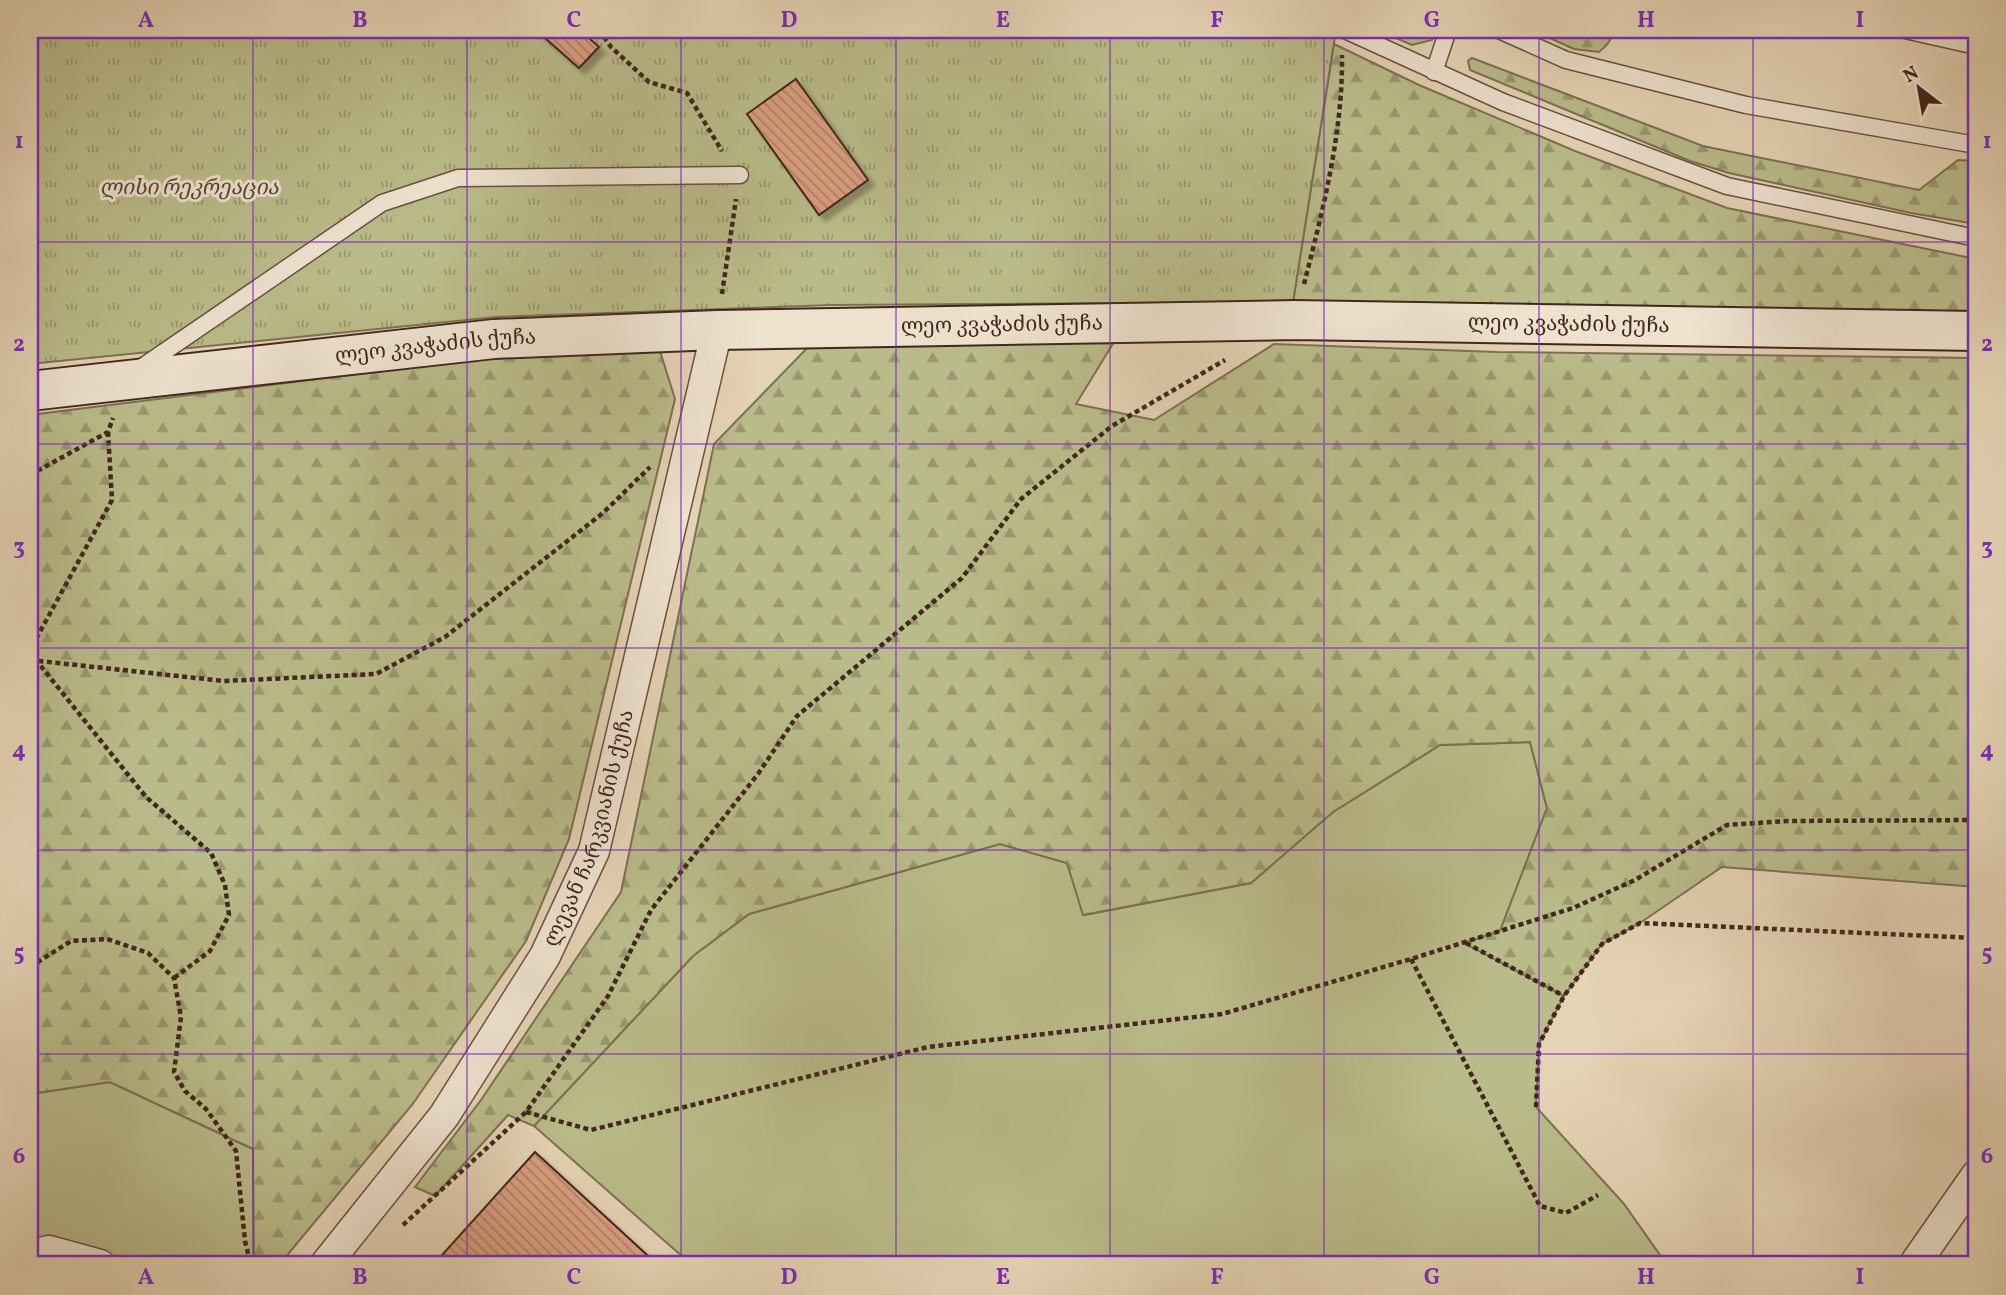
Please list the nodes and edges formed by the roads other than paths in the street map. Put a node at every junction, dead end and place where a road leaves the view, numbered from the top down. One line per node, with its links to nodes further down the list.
1 (1448, 30): 6 (lane)
2 (1499, 30): 7 (lane)
3 (1905, 30): 5 (lane)
4 (1343, 36): 6 (lane)
5 (1976, 46)
6 (1434, 72): 9 (lane)
7 (1976, 145)
8 (740, 174): 12 (lane)
9 (1976, 238)
10 (717, 330): 11 (main road, ლეო კვაჭაძის ქუჩა); 12 (main road, ლეო კვაჭაძის ქუჩა); 17 (street, ლევან ჩარკვიანის ქუჩა)
11 (1976, 331)
12 (125, 379): 13 (main road, ლეო კვაჭაძის ქუჩა)
13 (30, 391)
14 (1976, 1176): 18 (street)
15 (30, 1255): 16 (street)
16 (100, 1265)
17 (325, 1265)
18 (1914, 1265)

